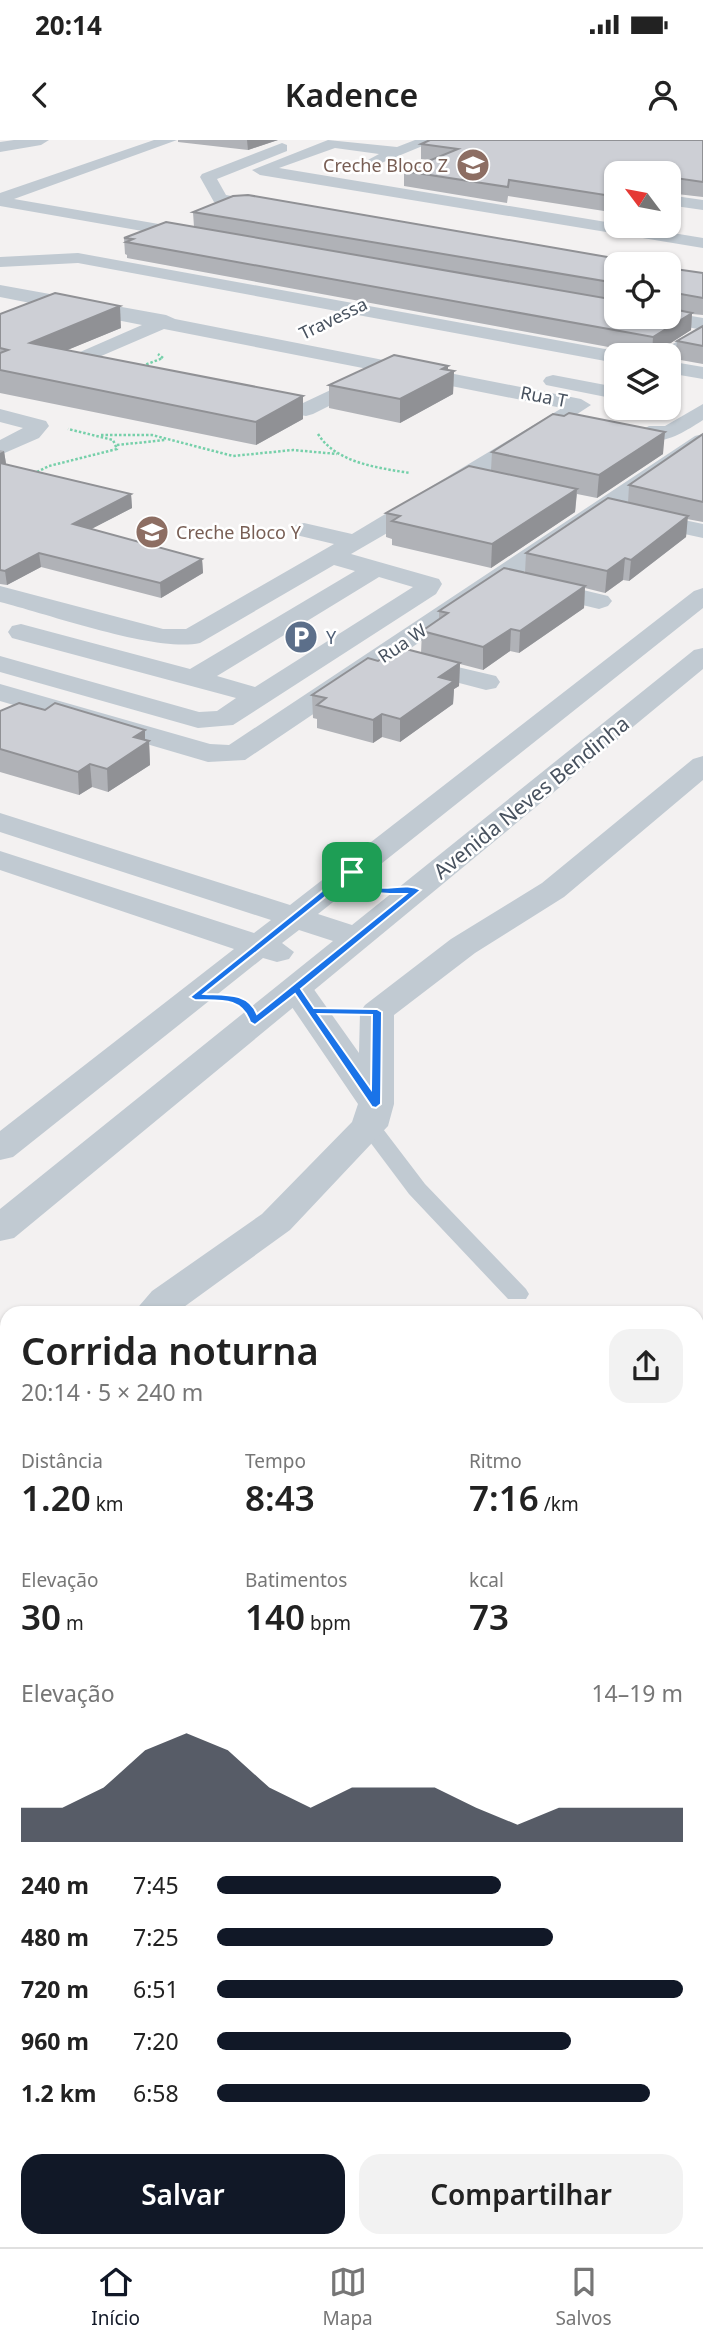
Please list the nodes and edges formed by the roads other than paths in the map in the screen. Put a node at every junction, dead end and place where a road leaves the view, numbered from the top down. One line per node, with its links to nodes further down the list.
1 (41, 140): 5 (street)
2 (169, 140): 12 (street)
3 (304, 140): 9 (street)
4 (429, 140): 7 (street)
5 (0, 147)
6 (372, 148): 7 (street); 11 (street); 11 (street)
7 (399, 152): 10 (street)
8 (210, 161): 9 (street)
9 (235, 165): 11 (street)
10 (323, 181): 11 (street); 15 (street)
11 (292, 195): 15 (street)
12 (0, 199): 19 (street)
13 (681, 202): 14 (street)
14 (703, 205)
15 (481, 207): 16 (street)
16 (539, 216): 17 (street); 18 (street)
17 (518, 228)
18 (598, 231): 20 (street)
19 (218, 239)
20 (700, 243)
21 (0, 262): 25 (street)
22 (244, 269): 25 (street)
23 (83, 277): 25 (street)
24 (0, 291): 27 (street, Rua T)
25 (212, 292): 28 (street)
26 (387, 292): 28 (street, Travessa)
27 (32, 297): 29 (street); 30 (street, Rua T)
28 (351, 309): 34 (street); 37 (street, Travessa)
29 (0, 310)
30 (164, 322): 37 (street, Rua T); 40 (street)
31 (525, 324): 34 (street)
32 (681, 324): 33 (street)
33 (699, 330): 36 (street)
34 (502, 336): 38 (street)
35 (437, 343): 41 (street)
36 (681, 343)
37 (278, 344): 39 (street, Rua T)
38 (604, 355)
39 (393, 366): 46 (street); 47 (street); 50 (street, Rua T)
40 (100, 370)
41 (604, 370)
42 (703, 373): 43 (street)
43 (681, 378)
44 (681, 383): 45 (street)
45 (703, 388)
46 (604, 391)
47 (231, 397)
48 (703, 410): 52 (street)
49 (0, 415): 53 (street)
50 (567, 416): 51 (street); 55 (street, Rua T)
51 (599, 422)
52 (623, 427)
53 (0, 447)
54 (697, 450): 57 (street, Rua W)
55 (464, 478): 56 (street); 60 (street, Rua T)
56 (489, 484)
57 (589, 507): 59 (street); 63 (street, Rua W)
58 (304, 530): 60 (street)
59 (703, 531)
60 (356, 541): 61 (street, Rua T)
61 (330, 556): 62 (street); 67 (street, Rua T)
62 (375, 569): 72 (street); 75 (street)
63 (499, 578): 66 (street); 69 (street, Rua W)
64 (0, 594): 67 (street, Rua T)
65 (703, 596): 81 (street)
66 (599, 601)
67 (60, 610): 68 (street)
68 (10, 638): 72 (street)
69 (384, 655): 73 (street); 76 (street, Rua W)
70 (703, 656): 83 (street, Avenida Neves Bendinha)
71 (0, 664): 75 (street)
72 (195, 678): 75 (street)
73 (486, 682)
74 (0, 691): 76 (street, Rua W)
75 (259, 696)
76 (38, 702): 77 (street)
77 (10, 719)
78 (703, 765): 90 (street)
79 (0, 822): 82 (street)
80 (0, 860): 84 (street)
81 (352, 872): 83 (street); 85 (street)
82 (203, 888): 84 (street); 85 (street)
83 (416, 890): 86 (street, Avenida Neves Bendinha)
84 (164, 914): 87 (street)
85 (294, 917): 86 (street); 87 (street)
86 (358, 938): 88 (street, Avenida Neves Bendinha)
87 (259, 946): 88 (street); 89 (street)
88 (310, 989): 90 (street); 91 (street, Avenida Neves Bendinha); 92 (street)
89 (195, 997): 91 (street); 93 (street)
90 (377, 1012): 92 (street)
91 (255, 1022): 94 (street, Avenida Neves Bendinha)
92 (372, 1115): 95 (lane); 96 (street)
93 (0, 1149)
94 (0, 1229)
95 (517, 1294)
96 (160, 1306)

